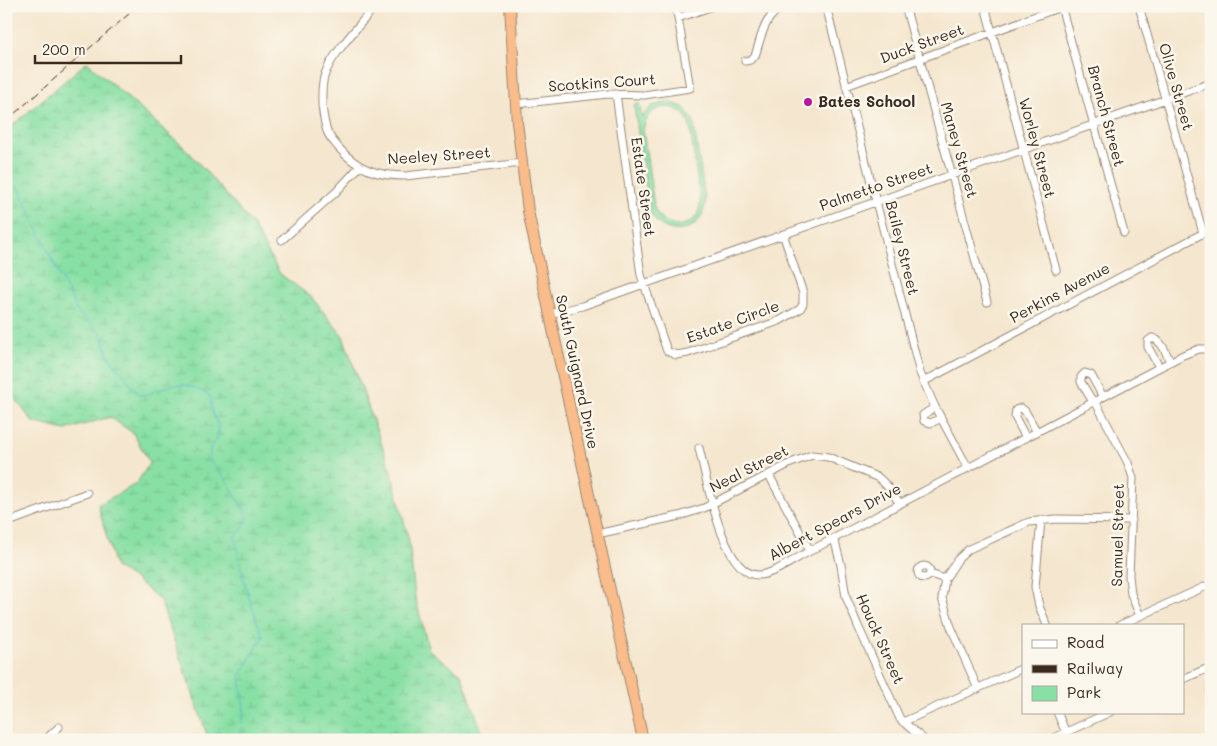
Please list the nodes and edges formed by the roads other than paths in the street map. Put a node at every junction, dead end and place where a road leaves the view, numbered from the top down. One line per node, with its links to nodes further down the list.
1 (375, 6): 23 (street, Neeley Street)
2 (510, 6): 19 (highway, South Guignard Drive)
3 (676, 6): 11 (street)
4 (713, 6): 11 (street)
5 (786, 6): 14 (street)
6 (826, 6): 16 (street, Bailey Street)
7 (905, 6): 13 (street, Maney Street)
8 (985, 6): 12 (street, Worley Street)
9 (1062, 6): 12 (street, Duck Street); 20 (street, Branch Street)
10 (1139, 6): 18 (street, Olive Street)
11 (678, 18): 17 (street, Scotkins Court)
12 (992, 34): 13 (street, Duck Street); 21 (street, Worley Street)
13 (920, 60): 16 (street, Duck Street); 24 (street, Maney Street)
14 (745, 61)
15 (1211, 83): 18 (street, Palmetto Street)
16 (846, 86): 25 (street, Bailey Street)
17 (616, 94): 19 (street, Scotkins Court); 32 (street, Estate Street)
18 (1165, 99): 20 (street, Palmetto Street); 28 (street, Olive Street)
19 (516, 104): 22 (highway, South Guignard Drive)
20 (1094, 124): 21 (street, Palmetto Street); 27 (street, Branch Street)
21 (1023, 150): 24 (street, Palmetto Street); 31 (street, Worley Street)
22 (522, 163): 23 (street, Neeley Street); 34 (highway, South Guignard Drive)
23 (360, 166): 30 (street)
24 (952, 175): 25 (street, Palmetto Street); 33 (street, Maney Street)
25 (876, 202): 29 (street, Palmetto Street); 38 (street, Bailey Street)
26 (1211, 229): 28 (street, Perkins Avenue)
27 (1124, 233)
28 (1202, 233): 38 (street, Perkins Avenue)
29 (783, 234): 32 (street, Palmetto Street); 32 (street, Estate Circle)
30 (282, 240)
31 (1056, 270)
32 (644, 284): 34 (street, Palmetto Street)
33 (987, 302)
34 (550, 314): 54 (highway, South Guignard Drive)
35 (1211, 348): 36 (street, Albert Spears Drive)
36 (1170, 362): 37 (street, Albert Spears Drive); 37 (street)
37 (1159, 368): 39 (street, Albert Spears Drive)
38 (923, 382): 41 (street, Bailey Street)
39 (1103, 397): 40 (street, Albert Spears Drive); 40 (street)
40 (1094, 402): 43 (street, Albert Spears Drive); 52 (street, Samuel Street)
41 (935, 407): 42 (street, Bailey Street); 42 (street)
42 (941, 418): 46 (street, Bailey Street)
43 (1036, 432): 44 (street, Albert Spears Drive); 44 (street)
44 (1026, 438): 46 (street, Albert Spears Drive)
45 (699, 448): 49 (street, Albert Spears Drive)
46 (968, 468): 50 (street, Albert Spears Drive)
47 (769, 475): 49 (street, Neal Street); 50 (street, Neal Street); 56 (street)
48 (87, 493): 53 (street)
49 (712, 504): 54 (street, Neal Street); 56 (street, Albert Spears Drive)
50 (900, 504): 55 (street, Albert Spears Drive)
51 (1041, 520): 52 (street); 58 (street); 61 (street)
52 (1132, 520): 60 (street, Samuel Street)
53 (6, 523)
54 (597, 534): 74 (highway, South Guignard Drive)
55 (834, 538): 56 (street, Albert Spears Drive); 70 (street, Houck Street)
56 (810, 551)
57 (930, 574): 58 (street)
58 (945, 579): 67 (street)
59 (1211, 584): 60 (street)
60 (1140, 616): 62 (street)
61 (1047, 624)
62 (1122, 624)
63 (1211, 667): 65 (street)
64 (1022, 668): 67 (street)
65 (1184, 679)
66 (1211, 681): 78 (street)
67 (978, 689): 70 (street)
68 (1058, 714): 72 (street)
69 (1106, 714): 72 (street)
70 (903, 722): 75 (street, Houck Street)
71 (59, 727): 73 (street)
72 (1066, 732): 76 (street); 77 (street)
73 (45, 740)
74 (643, 740)
75 (924, 740)
76 (1049, 740)
77 (1069, 740)
78 (1208, 740)

